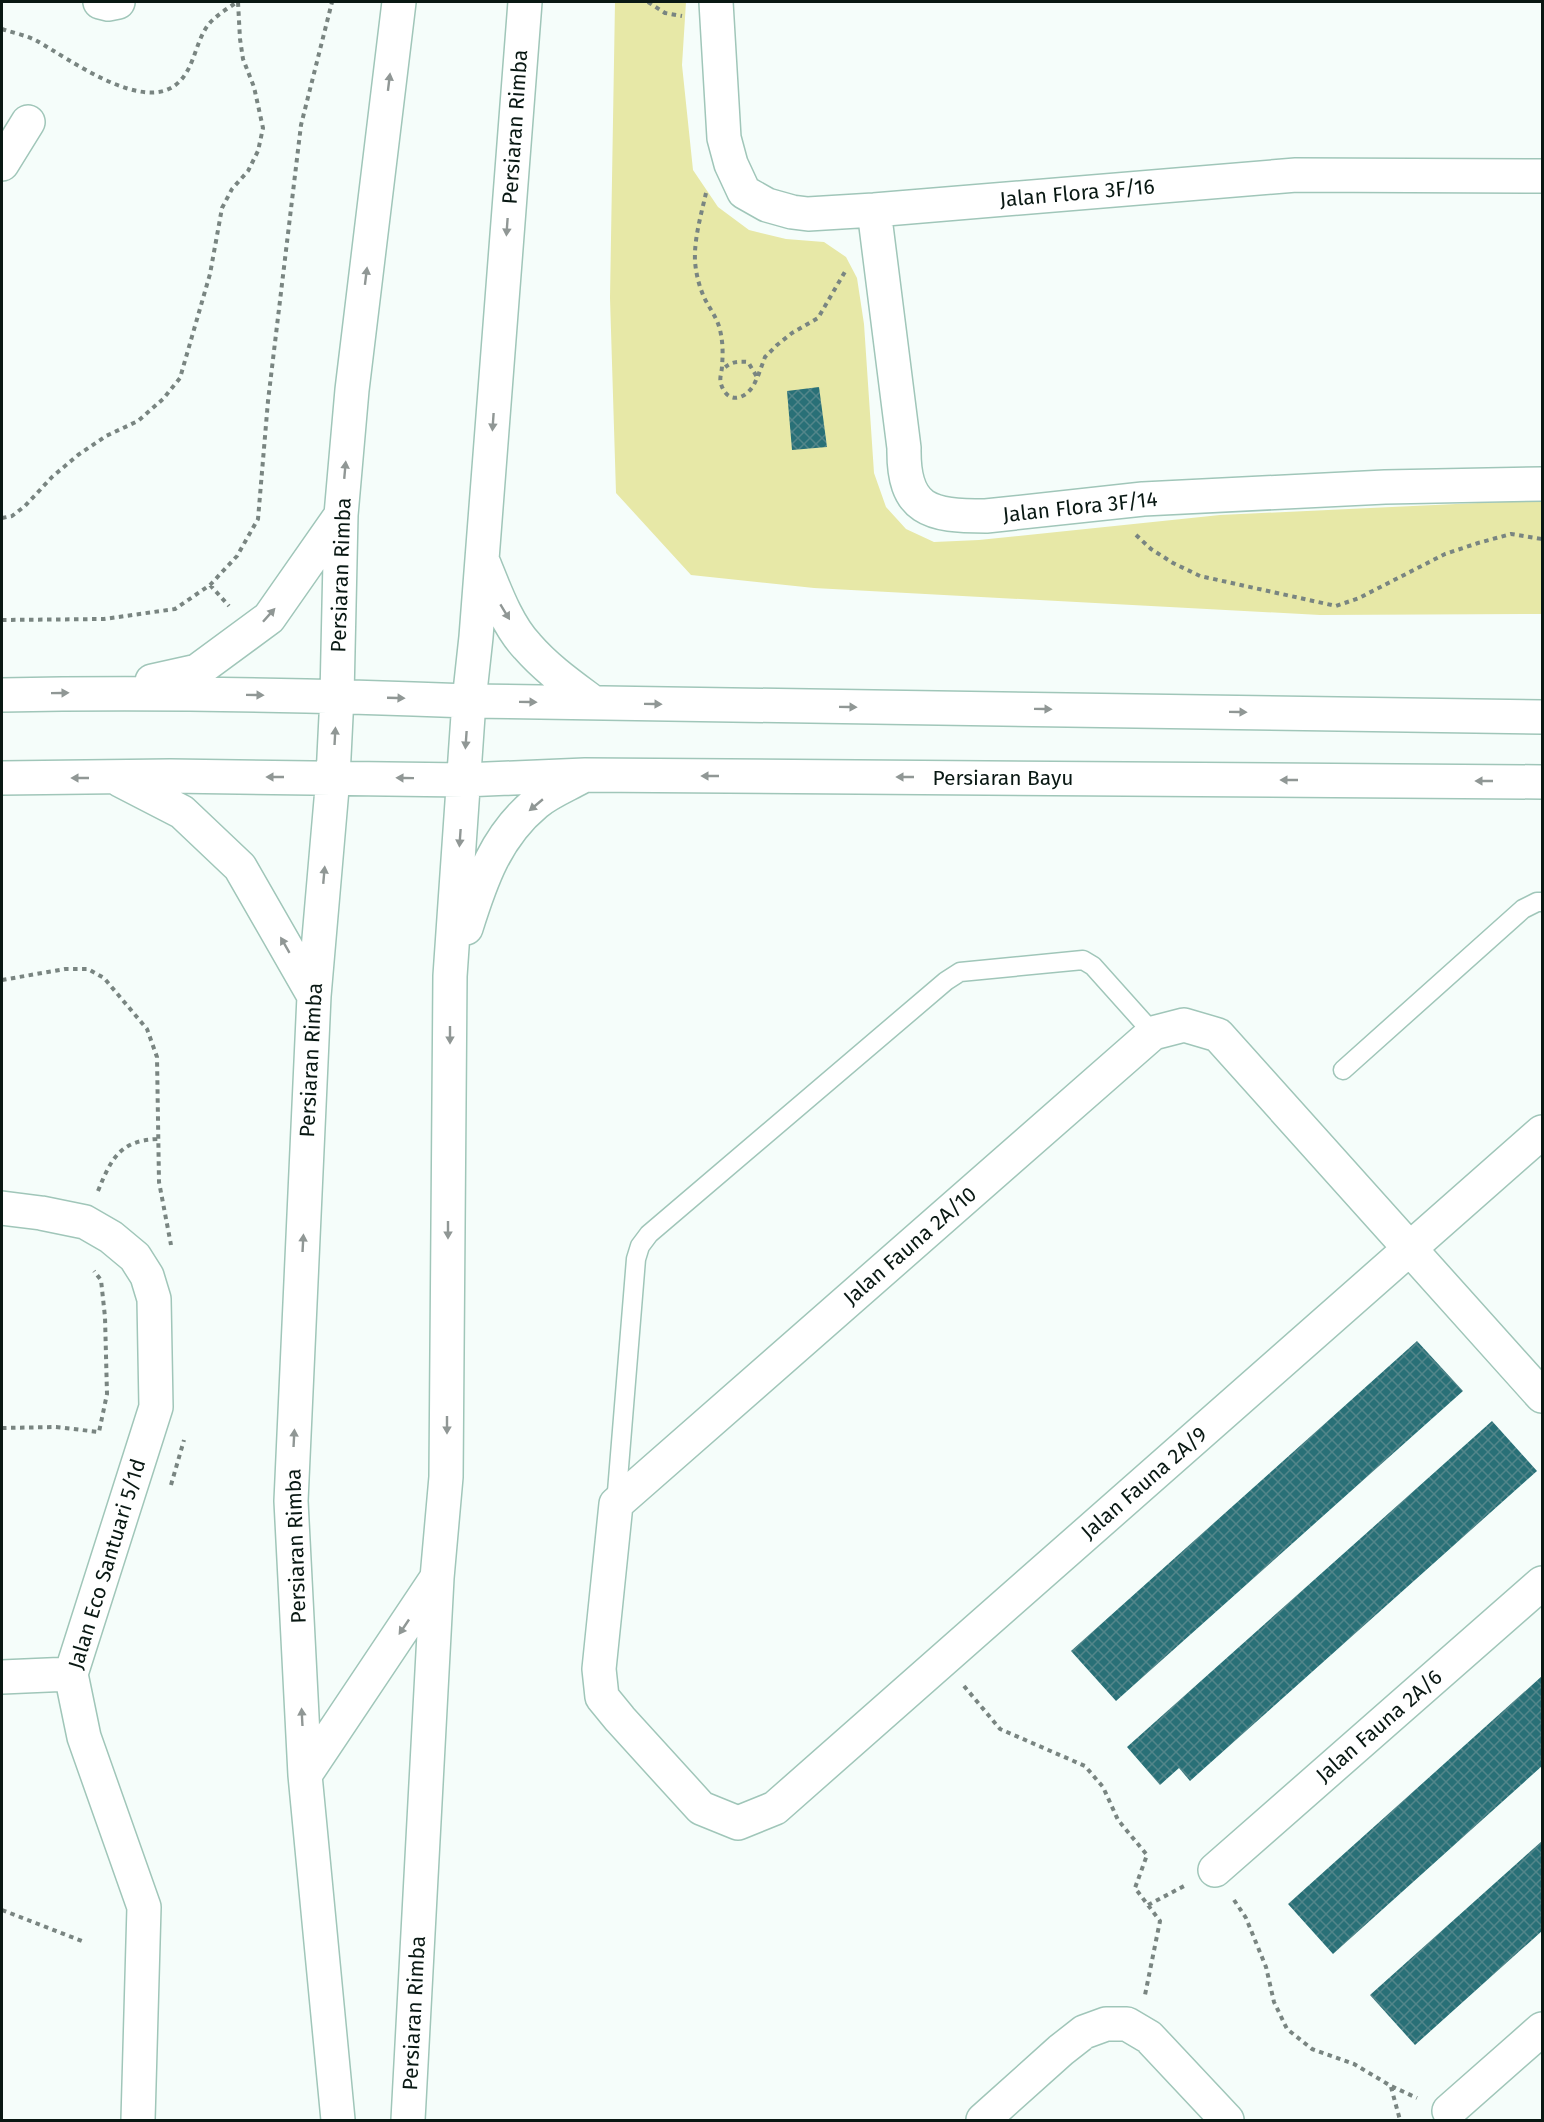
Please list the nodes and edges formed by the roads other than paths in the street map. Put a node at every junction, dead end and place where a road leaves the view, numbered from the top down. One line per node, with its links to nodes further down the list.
1 (100, 2): 2 (street)
2 (118, 2)
3 (399, 2): 11 (street, Persiaran Rimba, one-way to 3)
4 (525, 2): 12 (street, Persiaran Rimba, one-way to 12)
5 (716, 2): 9 (street, Jalan Flora 3F/16)
6 (28, 122): 7 (street)
7 (2, 164)
8 (1542, 176): 9 (street, Jalan Flora 3F/16)
9 (875, 221): 10 (street, Jalan Flora 3F/14)
10 (1542, 484)
11 (341, 515): 13 (street, one-way to 11); 15 (street, Persiaran Rimba)
12 (482, 559): 16 (street, Persiaran Rimba); 17 (street, one-way to 17)
13 (107, 693): 14 (street, one-way to 13); 15 (street, one-way to 15)
14 (2, 694)
15 (337, 696): 16 (street, one-way to 16); 20 (street, Persiaran Rimba, one-way to 15)
16 (469, 701): 17 (street, one-way to 17); 23 (street, Persiaran Rimba, one-way to 23)
17 (594, 703): 18 (street, one-way to 18)
18 (1542, 717)
19 (585, 775): 23 (street, Persiaran Bayu); 24 (street, Persiaran Bayu, one-way to 19); 26 (street, one-way to 26)
20 (333, 777): 22 (street, Persiaran Bayu, one-way to 22); 23 (street, Persiaran Bayu, one-way to 20); 27 (street, Persiaran Rimba, one-way to 20)
21 (2, 778): 22 (street, Persiaran Bayu, one-way to 21)
22 (117, 778): 27 (street, one-way to 22)
23 (464, 780): 26 (street, Persiaran Rimba, one-way to 26)
24 (1542, 782)
25 (1542, 902): 29 (lane)
26 (450, 976): 35 (street, Persiaran Rimba, one-way to 35)
27 (314, 996): 39 (street, Persiaran Rimba, one-way to 27)
28 (1154, 1033): 32 (street, Jalan Fauna 2A/10); 34 (street, Jalan Fauna 2A/10); 34 (lane)
29 (1343, 1070)
30 (1542, 1131): 32 (street, Jalan Fauna 2A/9)
31 (2, 1208): 37 (street, Jalan Eco Santuari 5/1d)
32 (1410, 1249): 33 (street); 34 (street, Jalan Fauna 2A/9)
33 (1542, 1396)
34 (616, 1504)
35 (437, 1578): 39 (street, one-way to 39); 45 (street, Persiaran Rimba)
36 (1542, 1583): 40 (street, Jalan Fauna 2A/6)
37 (71, 1674): 38 (street); 43 (street, Jalan Eco Santuari 5/1d)
38 (2, 1677)
39 (305, 1775): 44 (street, Persiaran Rimba)
40 (1215, 1870)
41 (1542, 2029): 42 (street)
42 (1449, 2111)
43 (138, 2121)
44 (338, 2121)
45 (408, 2121)
46 (983, 2121): 47 (street)
47 (1227, 2121)

